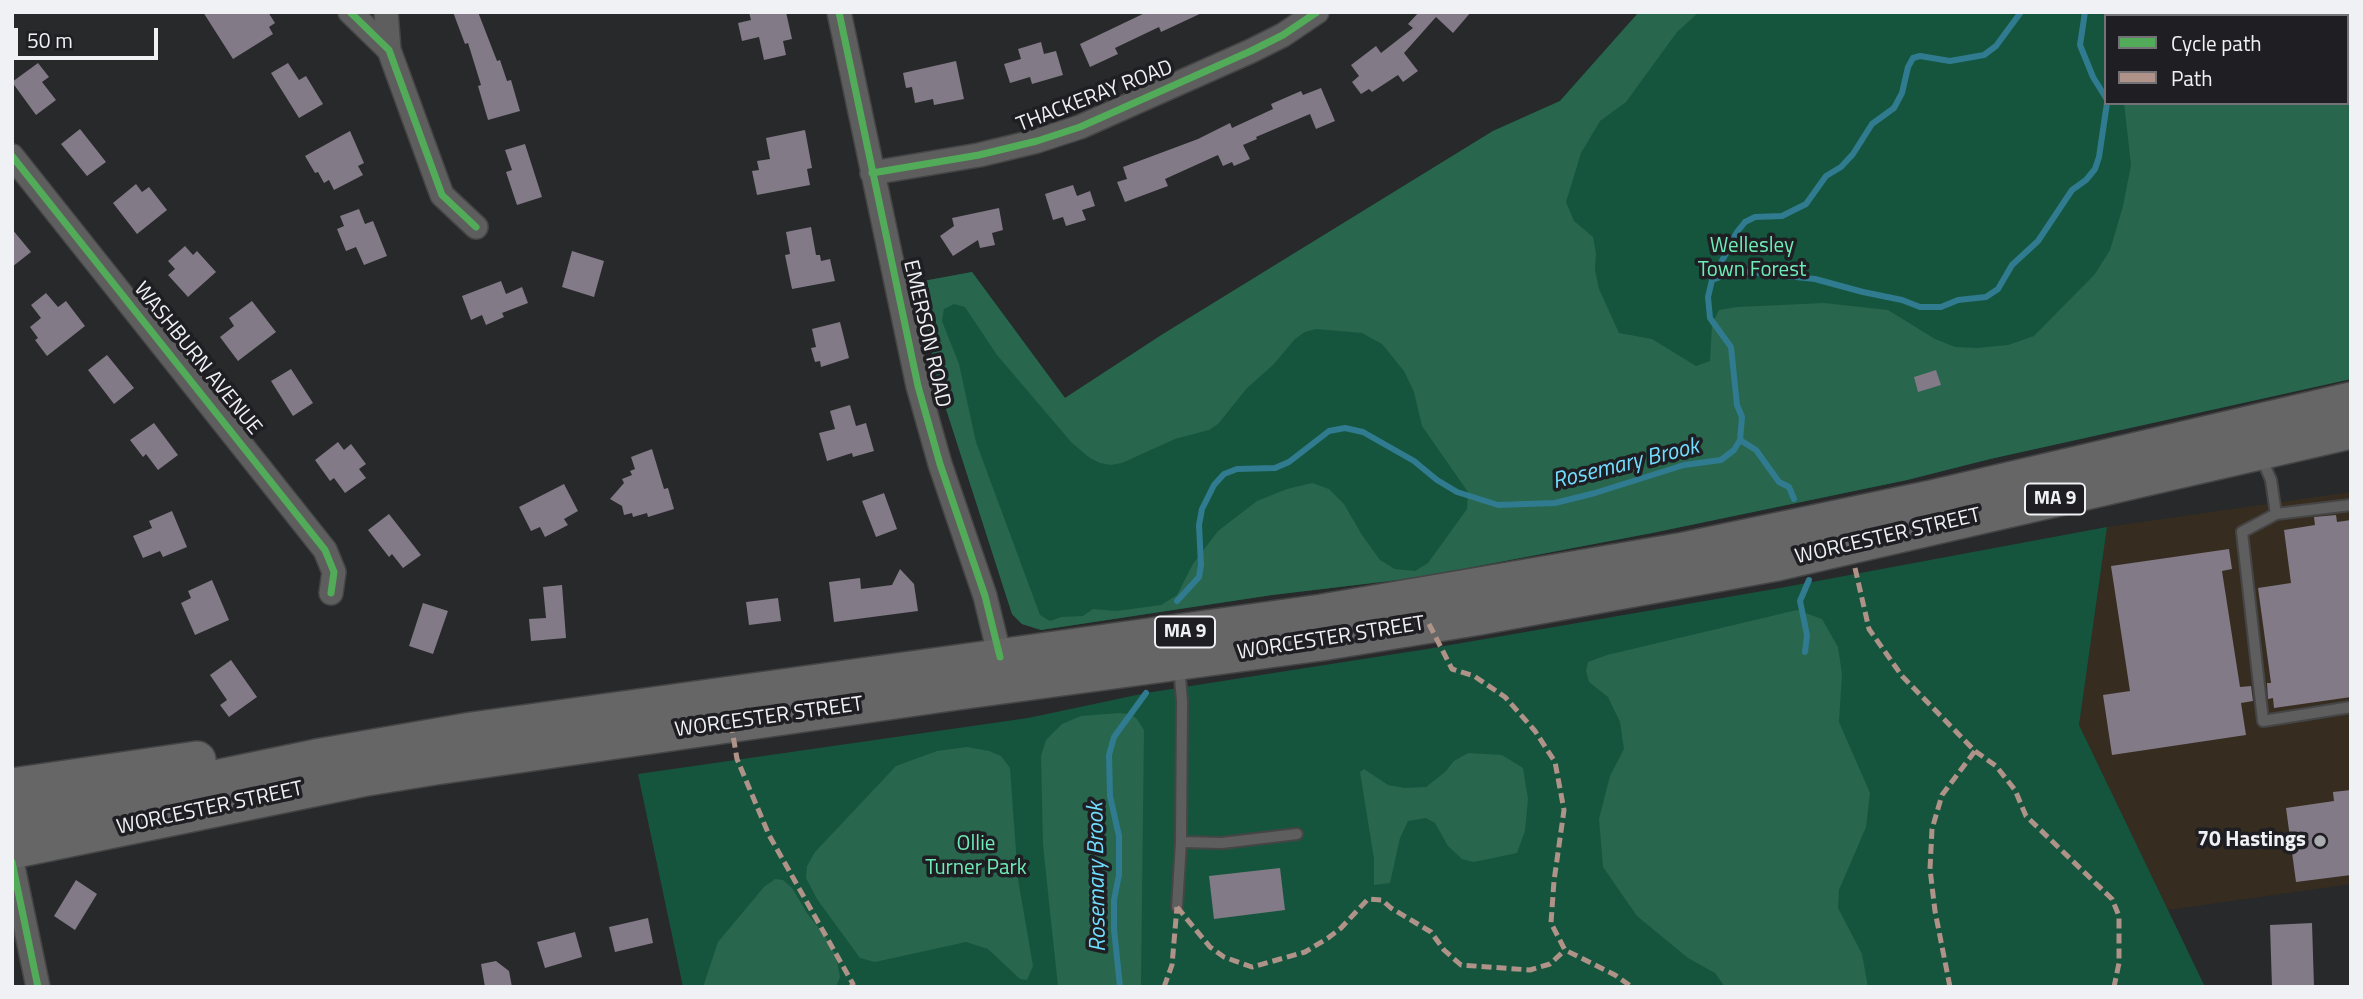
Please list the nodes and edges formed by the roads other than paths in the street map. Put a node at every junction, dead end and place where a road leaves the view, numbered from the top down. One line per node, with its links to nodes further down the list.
1 (350, 12): 5 (street)
2 (386, 12): 5 (street)
3 (839, 12): 7 (street, EMERSON ROAD)
4 (1317, 12): 7 (street, THACKERAY ROAD)
5 (389, 50): 8 (street)
6 (12, 156): 15 (street, WASHBURN AVENUE)
7 (872, 173): 16 (street, EMERSON ROAD)
8 (476, 227)
9 (2351, 401): 16 (highway, WORCESTER STREET / MA 9)
10 (2351, 430): 11 (highway, WORCESTER STREET / MA 9)
11 (2258, 451): 12 (highway); 14 (lane); 17 (highway, WORCESTER STREET / MA 9)
12 (2351, 452)
13 (2351, 505): 14 (lane)
14 (2276, 514): 18 (lane)
15 (331, 593)
16 (1000, 657): 19 (highway, WORCESTER STREET / MA 9)
17 (1178, 662): 23 (lane); 24 (highway, WORCESTER STREET / MA 9)
18 (2351, 707)
19 (472, 731): 20 (highway); 21 (highway, WORCESTER STREET / MA 9)
20 (12, 787)
21 (12, 821)
22 (1297, 834): 23 (lane)
23 (1181, 842): 26 (lane)
24 (12, 850)
25 (12, 862): 27 (street)
26 (1177, 907)
27 (38, 987)

